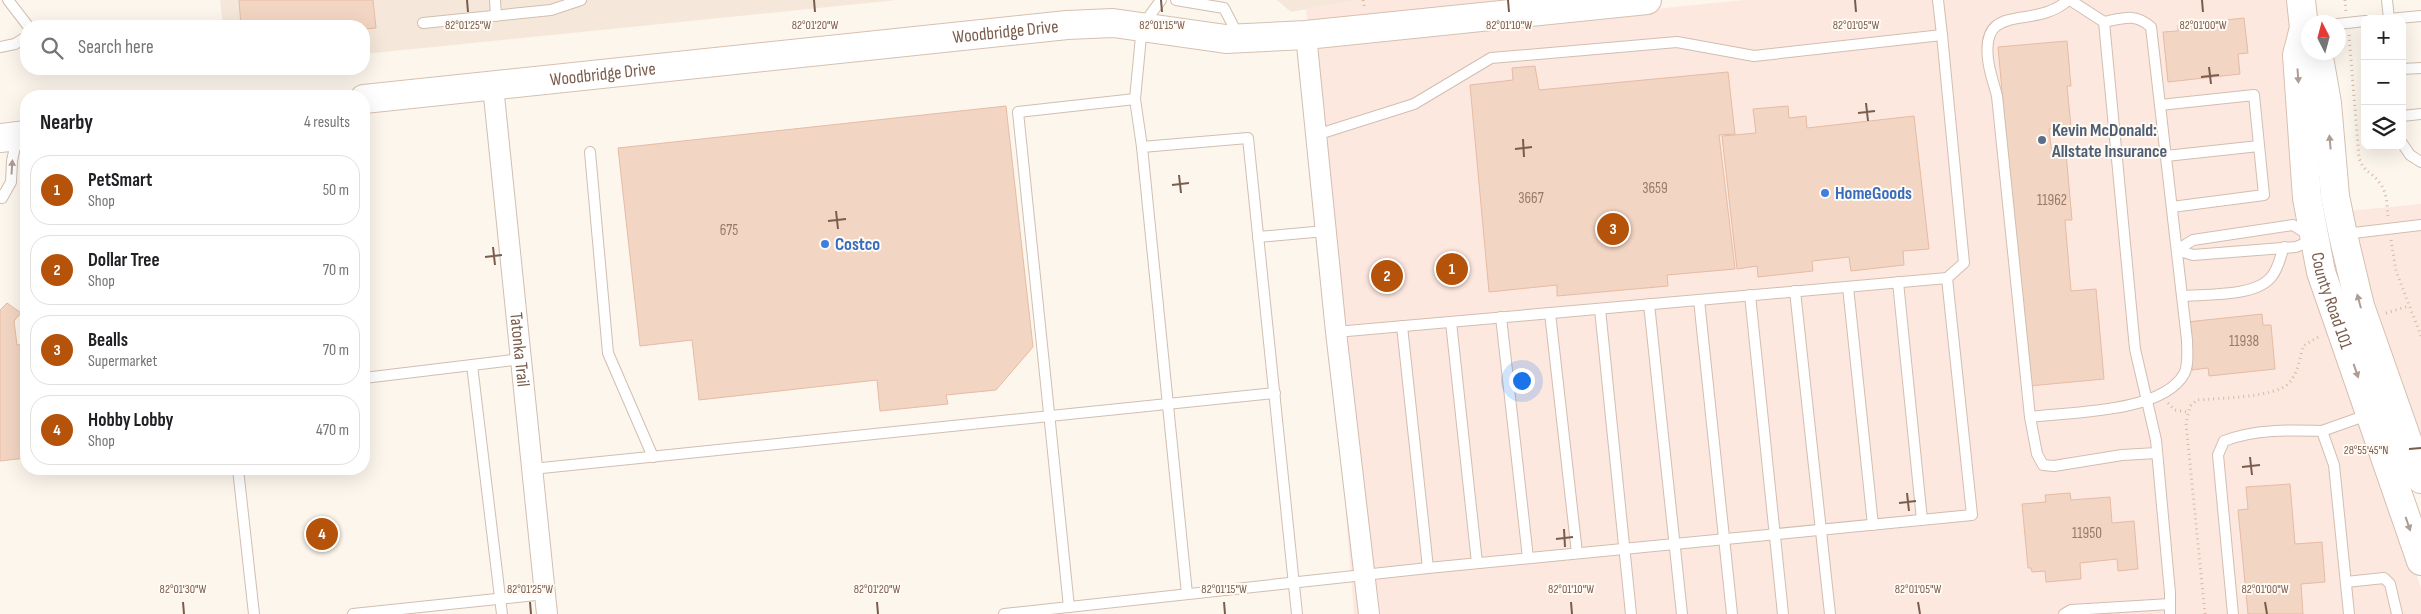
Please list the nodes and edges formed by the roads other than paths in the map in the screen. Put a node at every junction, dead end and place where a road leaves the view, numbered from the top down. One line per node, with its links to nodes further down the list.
1 (8, 0): 16 (lane)
2 (495, 0): 13 (lane)
3 (581, 0): 13 (lane)
4 (1161, 0): 21 (lane)
5 (1176, 0): 24 (lane)
6 (1647, 0): 22 (street, Woodbridge Drive)
7 (1938, 0): 23 (lane)
8 (2069, 0): 18 (lane); 76 (lane)
9 (2301, 0): 11 (street, County Road 101)
10 (2387, 0): 12 (lane)
11 (2304, 15)
12 (2389, 15)
13 (496, 16): 19 (lane)
14 (2421, 16): 15 (lane)
15 (2406, 17)
16 (23, 20)
17 (2361, 21): 20 (lane)
18 (2104, 22): 34 (lane); 72 (lane)
19 (423, 23)
20 (2346, 23)
21 (1142, 26): 24 (street, Woodbridge Drive); 31 (street, Woodbridge Drive); 33 (lane)
22 (1306, 35): 24 (street, Woodbridge Drive); 37 (street)
23 (1942, 35): 37 (lane); 54 (lane)
24 (1240, 38)
25 (20, 41): 27 (lane)
26 (2301, 45): 51 (street, County Road 101, one-way to 51)
27 (0, 47)
28 (2319, 60): 49 (street, County Road 101, one-way to 28)
29 (2421, 68): 30 (lane)
30 (2406, 69)
31 (493, 86): 32 (street, Woodbridge Drive); 68 (street, Tatonka Trail)
32 (370, 98)
33 (1135, 99): 40 (lane); 75 (lane)
34 (2160, 105): 39 (lane); 43 (lane)
35 (2421, 114): 36 (lane)
36 (2406, 116)
37 (1316, 135): 48 (street)
38 (15, 136): 45 (lane, one-way to 38)
39 (2259, 146): 43 (lane); 46 (lane)
40 (1142, 147): 50 (lane); 73 (lane)
41 (2406, 149): 44 (lane)
42 (590, 152): 81 (lane)
43 (2166, 156): 46 (lane)
44 (2421, 162)
45 (0, 195)
46 (2172, 207): 53 (lane)
47 (2421, 225): 49 (lane)
48 (1326, 231): 50 (lane); 67 (street)
49 (2343, 235): 51 (street); 78 (street, County Road 101, one-way to 49)
50 (1258, 237): 71 (lane)
51 (2315, 239): 52 (lane); 53 (lane); 74 (street, County Road 101, one-way to 74)
52 (2284, 247): 53 (lane); 59 (lane)
53 (2177, 250): 59 (lane)
54 (1947, 278): 55 (lane); 85 (lane)
55 (1898, 282): 56 (lane); 85 (lane)
56 (1848, 287): 57 (lane); 86 (lane)
57 (1795, 291): 58 (lane); 87 (lane)
58 (1750, 295): 60 (lane); 88 (lane)
59 (2182, 296): 72 (lane)
60 (1699, 300): 61 (lane); 89 (lane)
61 (1649, 304): 62 (lane); 90 (lane)
62 (1600, 308): 63 (lane); 91 (lane)
63 (1550, 313): 64 (lane); 92 (lane)
64 (1501, 317): 65 (lane); 93 (lane)
65 (1451, 322): 66 (lane); 95 (lane)
66 (1402, 326): 67 (lane); 96 (lane)
67 (1336, 332): 97 (street)
68 (521, 359): 69 (lane); 82 (street, Tatonka Trail)
69 (472, 365): 70 (lane); 102 (lane)
70 (370, 377)
71 (1274, 393): 73 (lane); 98 (lane)
72 (2146, 401): 76 (lane); 80 (lane)
73 (1168, 403): 75 (lane); 101 (lane)
74 (2370, 414): 77 (lane); 79 (street, County Road 101)
75 (1049, 417): 81 (lane); 103 (lane)
76 (2030, 417): 80 (lane)
77 (2322, 431): 99 (lane); 119 (lane)
78 (2411, 439): 79 (street); 84 (street, County Road 101)
79 (2382, 448): 94 (street, County Road 101, one-way to 94)
80 (2157, 453): 104 (lane)
81 (653, 457): 82 (lane)
82 (532, 469): 100 (street, Tatonka Trail)
83 (239, 475): 106 (lane)
84 (2421, 479)
85 (1922, 520): 86 (lane)
86 (1873, 525): 87 (lane)
87 (1822, 530): 88 (lane); 117 (lane)
88 (1776, 534): 89 (lane); 116 (lane)
89 (1725, 539): 90 (lane); 115 (lane)
90 (1676, 544): 91 (lane); 114 (lane)
91 (1625, 549): 92 (lane); 113 (lane)
92 (1578, 553): 93 (lane)
93 (1528, 558): 95 (lane)
94 (2421, 562)
95 (1477, 563): 96 (lane)
96 (1428, 568): 97 (lane)
97 (1363, 575): 98 (lane); 112 (street)
98 (1294, 582): 101 (lane); 111 (lane)
99 (2346, 582): 120 (lane); 121 (lane)
100 (545, 594): 102 (lane); 109 (street, Tatonka Trail)
101 (1188, 594): 105 (lane)
102 (500, 599): 107 (lane); 108 (lane)
103 (1069, 607): 105 (lane); 110 (lane)
104 (2170, 609): 118 (lane)
105 (1086, 610)
106 (254, 614)
107 (352, 614)
108 (502, 614)
109 (547, 614)
110 (1004, 614)
111 (1297, 614)
112 (1367, 614)
113 (1631, 614)
114 (1682, 614)
115 (1732, 614)
116 (1783, 614)
117 (1830, 614)
118 (2064, 614)
119 (2232, 614)
120 (2350, 614)
121 (2397, 614)

